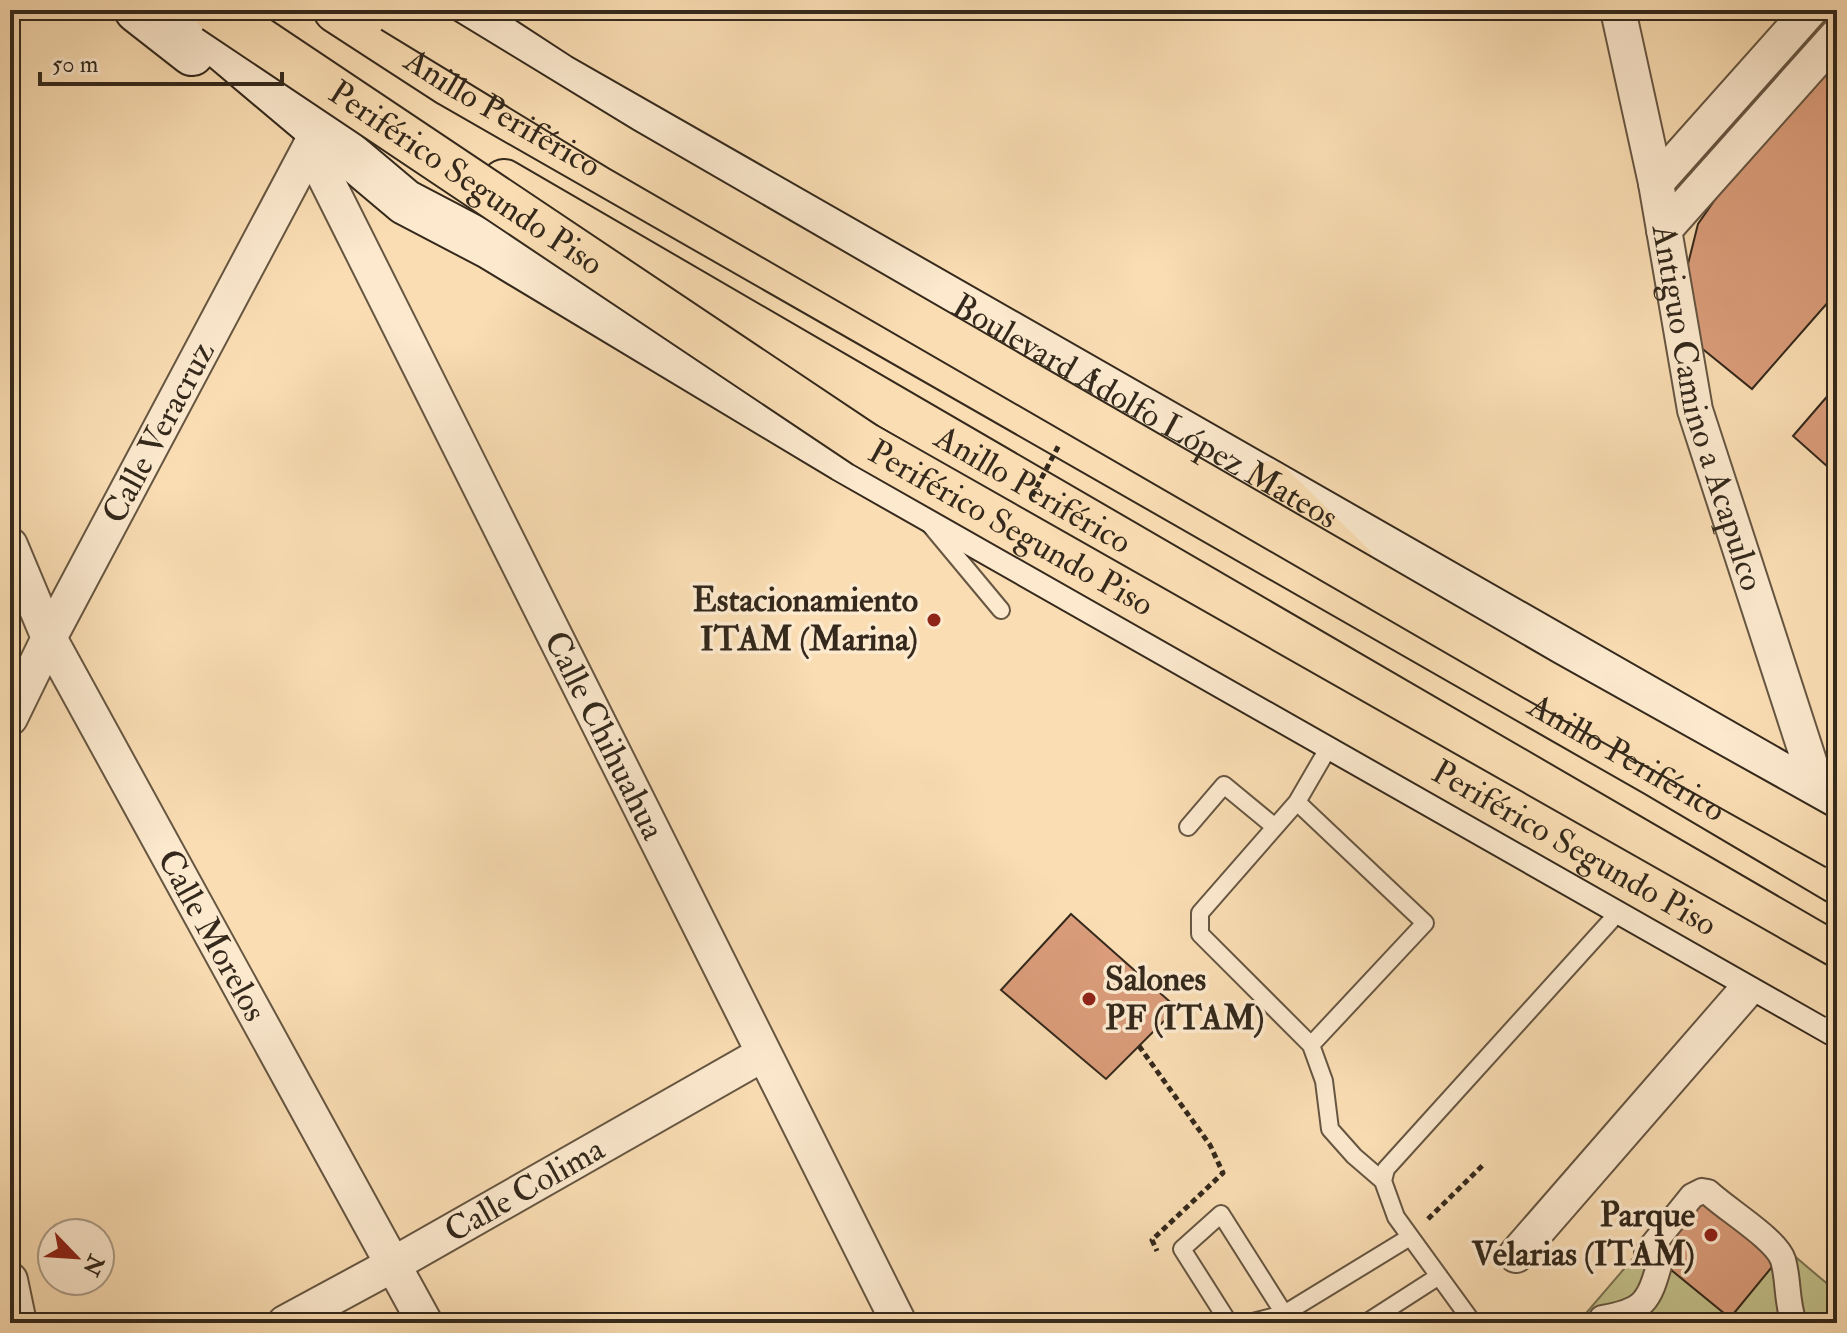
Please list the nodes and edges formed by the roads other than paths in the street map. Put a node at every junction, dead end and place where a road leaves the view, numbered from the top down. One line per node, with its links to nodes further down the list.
1 (137, 10): 11 (main road)
2 (177, 10): 13 (main road)
3 (215, 10): 33 (highway, Periférico Segundo Piso, bridge)
4 (236, 10): 25 (highway, Anillo Periférico)
5 (336, 10): 20 (highway, Anillo Periférico)
6 (393, 10): 28 (highway, bridge)
7 (458, 10): 15 (main road, Boulevard Adolfo López Mateos)
8 (1618, 10): 12 (street, Antiguo Camino a Acapulco)
9 (1810, 10): 12 (street)
10 (1837, 36): 14 (street)
11 (310, 147): 13 (main road); 19 (street, Calle Veracruz); 36 (street, Calle Chihuahua)
12 (1656, 183): 14 (street, Antiguo Camino a Acapulco)
13 (405, 202): 16 (main road)
14 (1664, 230): 24 (street, Antiguo Camino a Acapulco)
15 (1270, 483): 20 (highway); 24 (main road, Boulevard Adolfo López Mateos)
16 (905, 494): 18 (lane); 22 (main road)
17 (10, 545): 19 (street, Calle Morelos)
18 (1001, 610)
19 (49, 638): 21 (street, Calle Veracruz); 40 (street, Calle Morelos)
20 (1439, 651): 29 (highway, Anillo Periférico)
21 (10, 718)
22 (1351, 748): 23 (lane); 25 (highway); 30 (main road)
23 (1297, 802): 27 (lane); 35 (lane)
24 (1829, 802)
25 (1595, 817): 31 (highway, Anillo Periférico)
26 (1188, 827): 27 (lane)
27 (1275, 827): 35 (lane)
28 (1837, 847)
29 (1837, 881)
30 (1626, 904): 32 (main road); 37 (lane)
31 (1837, 957)
32 (1757, 978): 34 (main road); 39 (street)
33 (1837, 997)
34 (1837, 1024)
35 (1311, 1045): 37 (lane)
36 (763, 1054): 40 (street, Calle Colima); 49 (street, Calle Chihuahua)
37 (1383, 1181): 38 (lane)
38 (1410, 1237): 41 (lane); 43 (lane)
39 (1516, 1255)
40 (394, 1264): 47 (street, Calle Colima); 48 (street, Calle Morelos)
41 (1439, 1276): 44 (lane); 53 (lane)
42 (10, 1280): 46 (street)
43 (1287, 1318): 50 (lane); 51 (lane)
44 (1384, 1318): 52 (lane)
45 (1615, 1319): 54 (street)
46 (19, 1323)
47 (285, 1323)
48 (425, 1323)
49 (899, 1323)
50 (1229, 1323)
51 (1249, 1323)
52 (1366, 1323)
53 (1473, 1323)
54 (1794, 1323)

